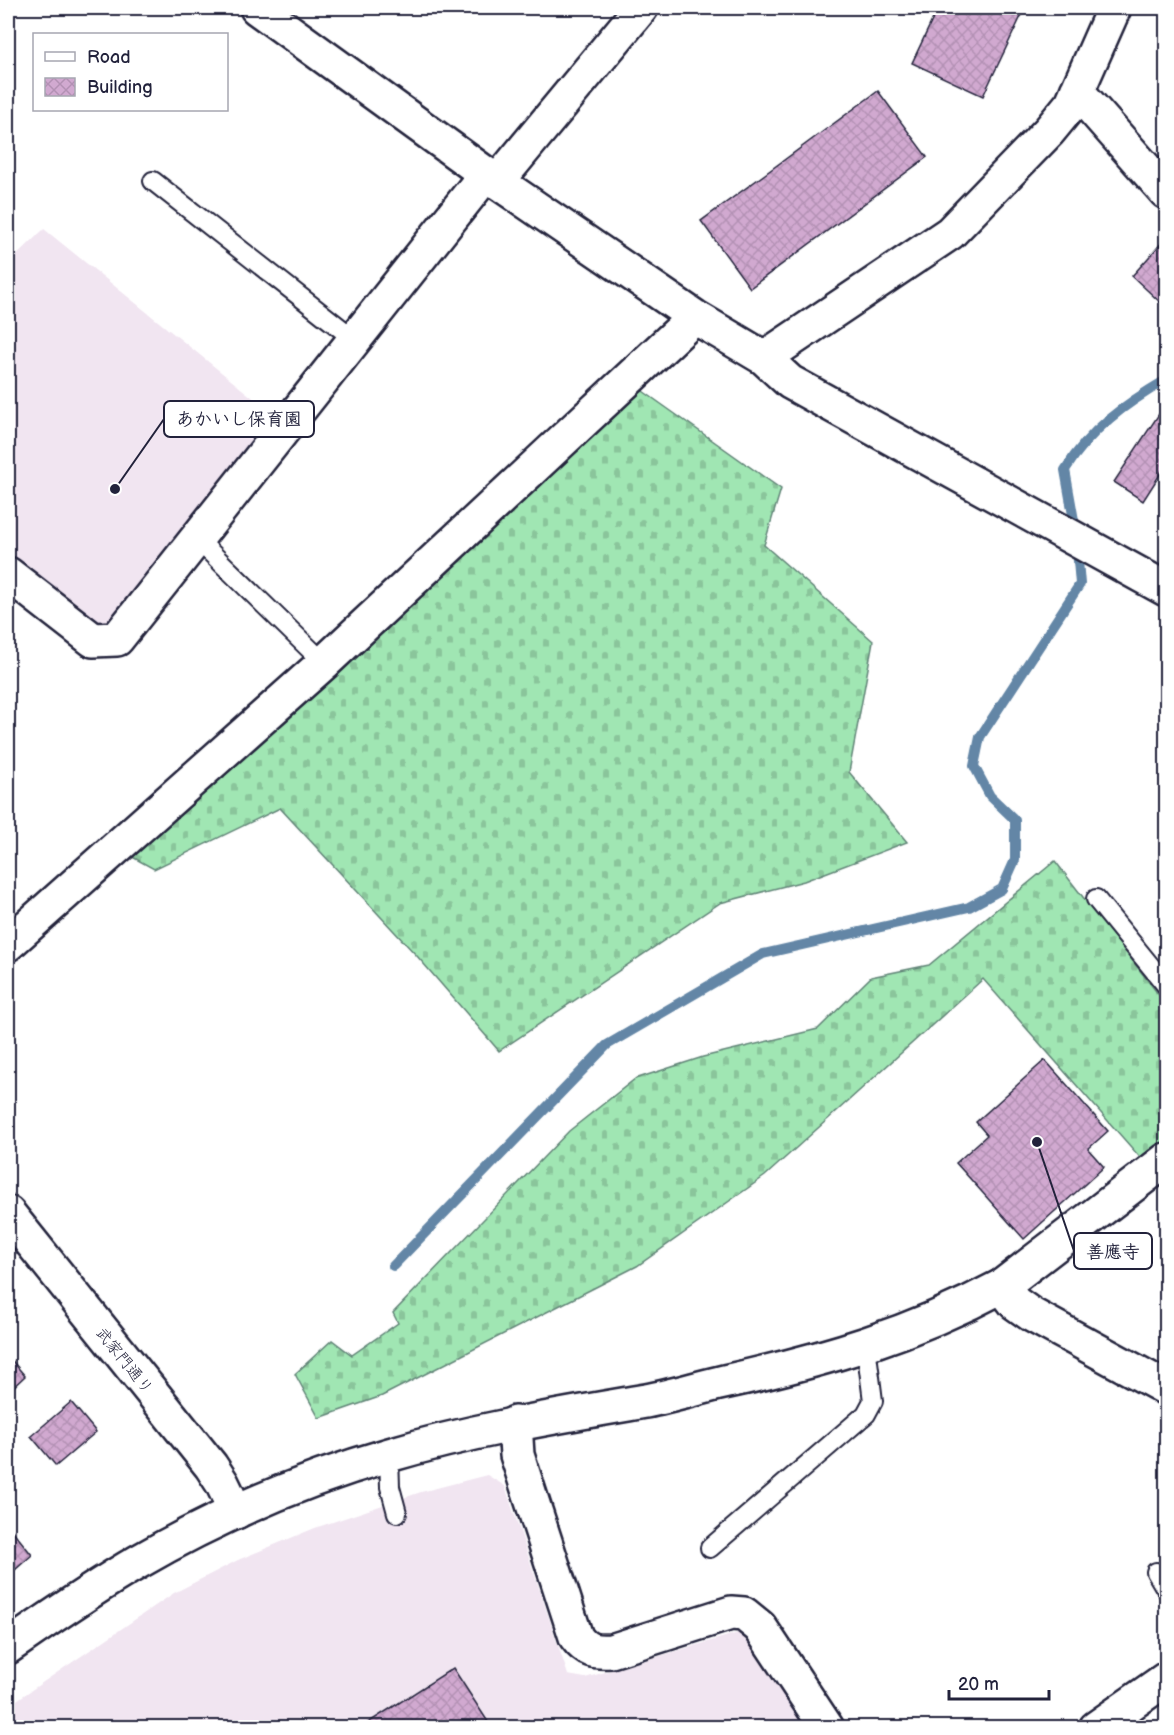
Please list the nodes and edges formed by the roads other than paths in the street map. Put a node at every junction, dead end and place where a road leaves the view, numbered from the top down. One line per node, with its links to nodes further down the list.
1 (257, 8): 5 (street)
2 (641, 8): 5 (street)
3 (1114, 8): 4 (street)
4 (1077, 91): 7 (street); 10 (street)
5 (491, 178): 8 (street); 9 (street)
6 (153, 181): 9 (lane)
7 (1167, 192)
8 (694, 317): 10 (street); 14 (street)
9 (354, 339): 11 (street)
10 (764, 358): 13 (street)
11 (198, 540): 12 (street); 14 (lane)
12 (8, 574)
13 (1167, 589)
14 (324, 663): 16 (street)
15 (1096, 899): 17 (lane)
16 (8, 944)
17 (1167, 985)
18 (1167, 1160): 20 (street)
19 (8, 1213): 25 (street, 武家門通り)
20 (1002, 1286): 21 (street); 22 (street)
21 (866, 1346): 23 (street); 27 (lane)
22 (1167, 1388)
23 (515, 1423): 24 (street); 32 (street)
24 (389, 1455): 25 (street); 26 (lane)
25 (236, 1512): 30 (street)
26 (397, 1513)
27 (710, 1548)
28 (1156, 1572): 29 (lane)
29 (1167, 1589)
30 (8, 1647)
31 (1167, 1679): 33 (street)
32 (827, 1728)
33 (1095, 1728)

